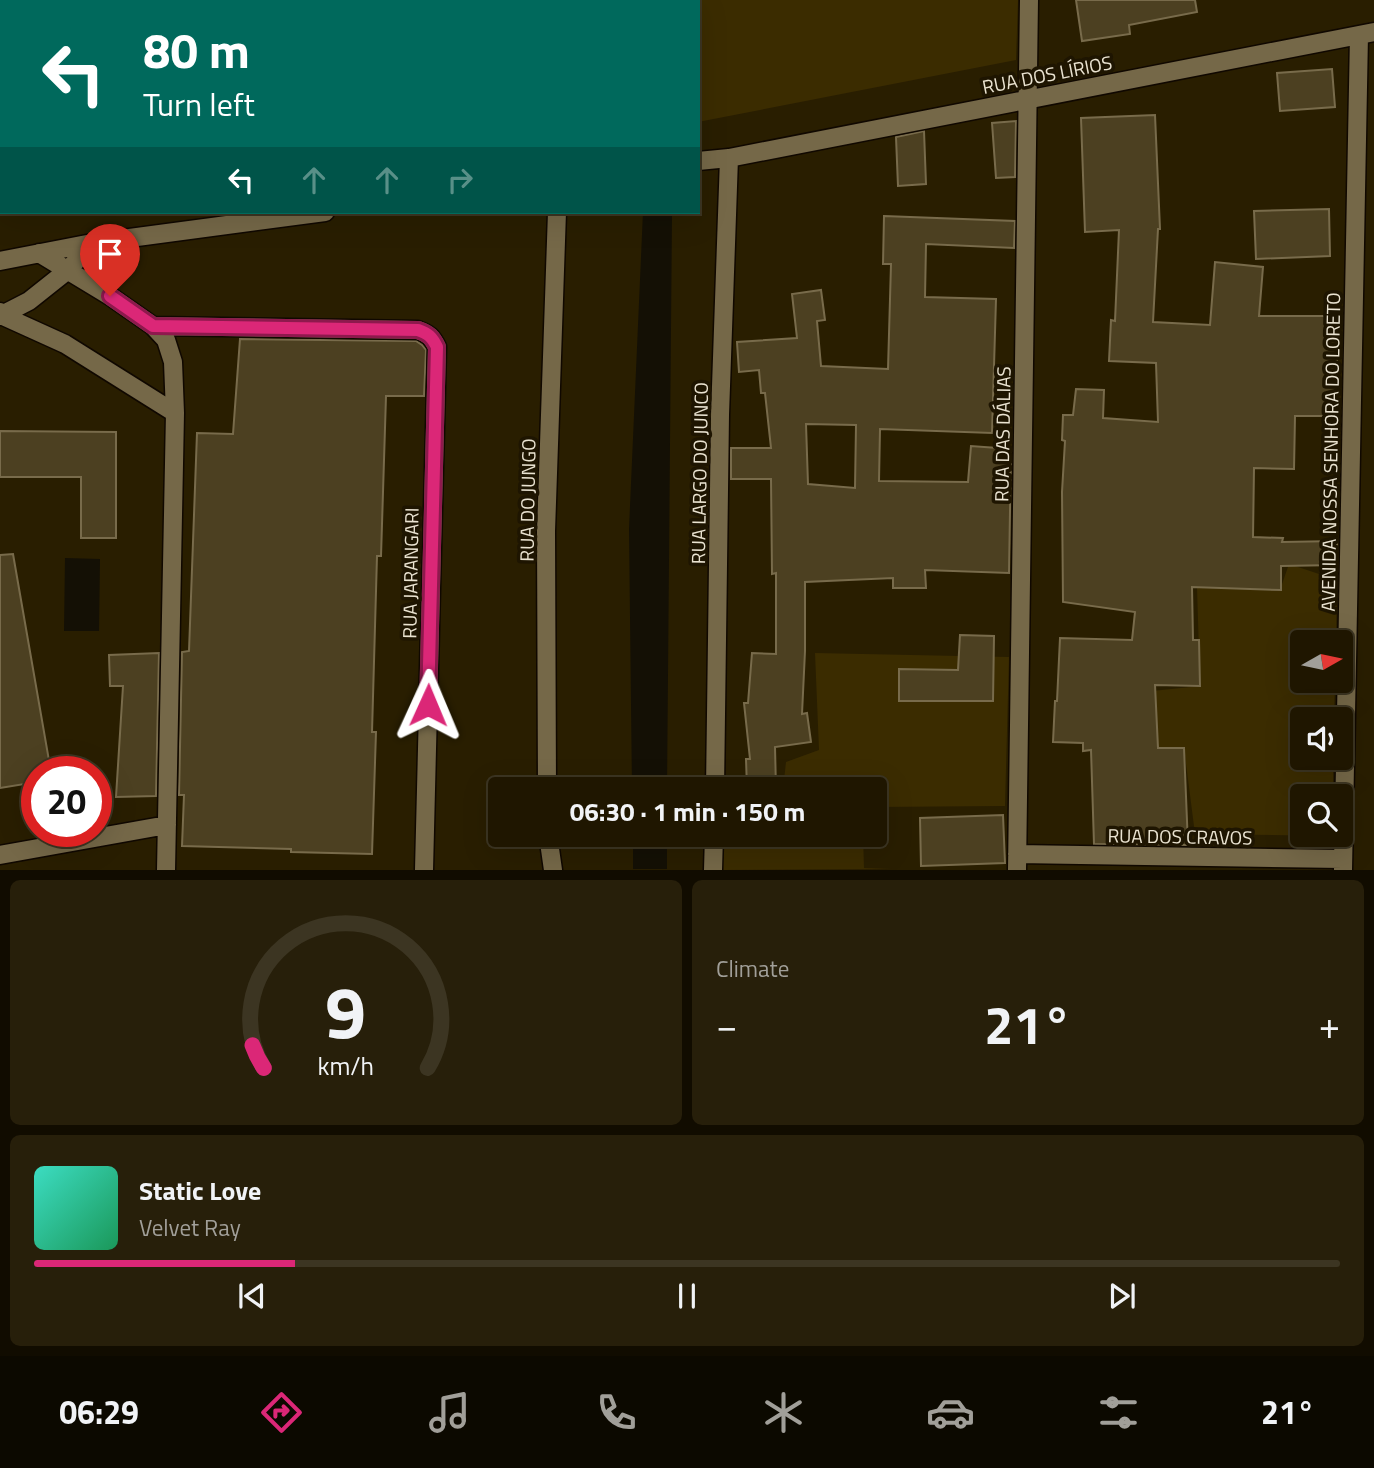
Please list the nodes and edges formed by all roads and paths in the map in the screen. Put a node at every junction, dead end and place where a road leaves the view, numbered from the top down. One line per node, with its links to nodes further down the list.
1 (1030, 0): 3 (street, RUA DAS DÁLIAS)
2 (1367, 34): 3 (street, RUA DOS LÍRIOS); 22 (street, AVENIDA NOSSA SENHORA DO LORETO)
3 (1028, 99): 4 (street, RUA DOS LÍRIOS); 21 (street, RUA DAS DÁLIAS)
4 (729, 158): 5 (street, RUA DOS LÍRIOS); 16 (street, RUA LARGO DO JUNCO)
5 (700, 162)
6 (310, 214): 8 (street)
7 (557, 214): 15 (street, RUA DO JUNGO)
8 (93, 243): 9 (street); 11 (street)
9 (39, 253): 10 (street); 11 (street)
10 (0, 261)
11 (68, 270): 12 (street); 13 (street)
12 (0, 314): 14 (street)
13 (153, 326): 14 (street); 24 (street, RUA JARANGARI)
14 (175, 413): 17 (street)
15 (547, 777)
16 (715, 777)
17 (167, 825): 20 (street); 23 (street)
18 (550, 847): 25 (street)
19 (714, 847): 26 (street)
20 (0, 855)
21 (1017, 862): 22 (street, RUA DOS CRAVOS)
22 (1343, 864)
23 (166, 870)
24 (424, 870)
25 (553, 870)
26 (713, 870)

